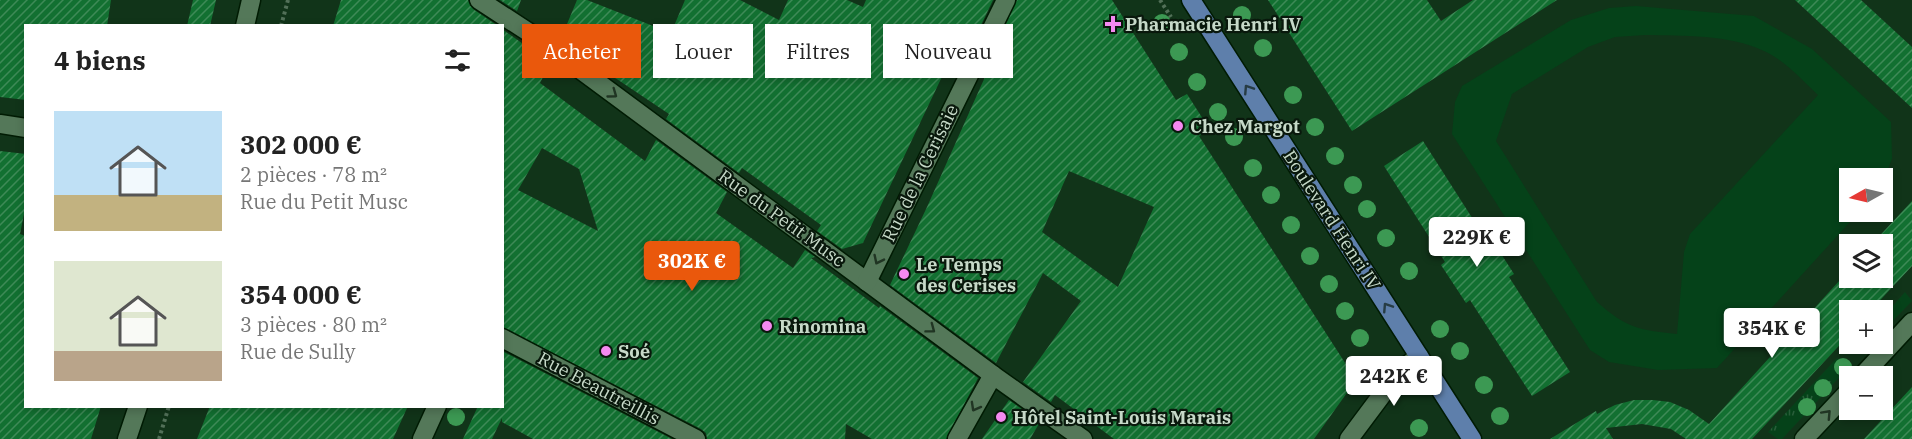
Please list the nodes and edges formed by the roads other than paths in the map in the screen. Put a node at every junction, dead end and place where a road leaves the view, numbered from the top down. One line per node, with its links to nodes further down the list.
1 (251, 0): 5 (street)
2 (479, 0): 8 (street, Rue du Petit Musc, one-way to 8)
3 (1005, 0): 8 (street, Rue de la Cerisaie, one-way to 8)
4 (1191, 0): 11 (main road, Boulevard Henri IV, one-way to 4)
5 (245, 24)
6 (0, 124): 7 (street)
7 (24, 128)
8 (867, 282): 13 (street, Rue du Petit Musc, one-way to 13)
9 (1912, 322): 12 (street)
10 (504, 339): 19 (street, Rue Beautreillis)
11 (1419, 356): 22 (street); 23 (main road, Boulevard Henri IV)
12 (1871, 366)
13 (993, 375): 20 (street, one-way to 20); 21 (street, Rue du Petit Musc)
14 (1839, 402): 24 (street, one-way to 14)
15 (137, 408): 17 (street)
16 (436, 408): 18 (street)
17 (127, 439)
18 (422, 439)
19 (696, 439)
20 (957, 439)
21 (1083, 439)
22 (1349, 439)
23 (1472, 439)
24 (1804, 439)

